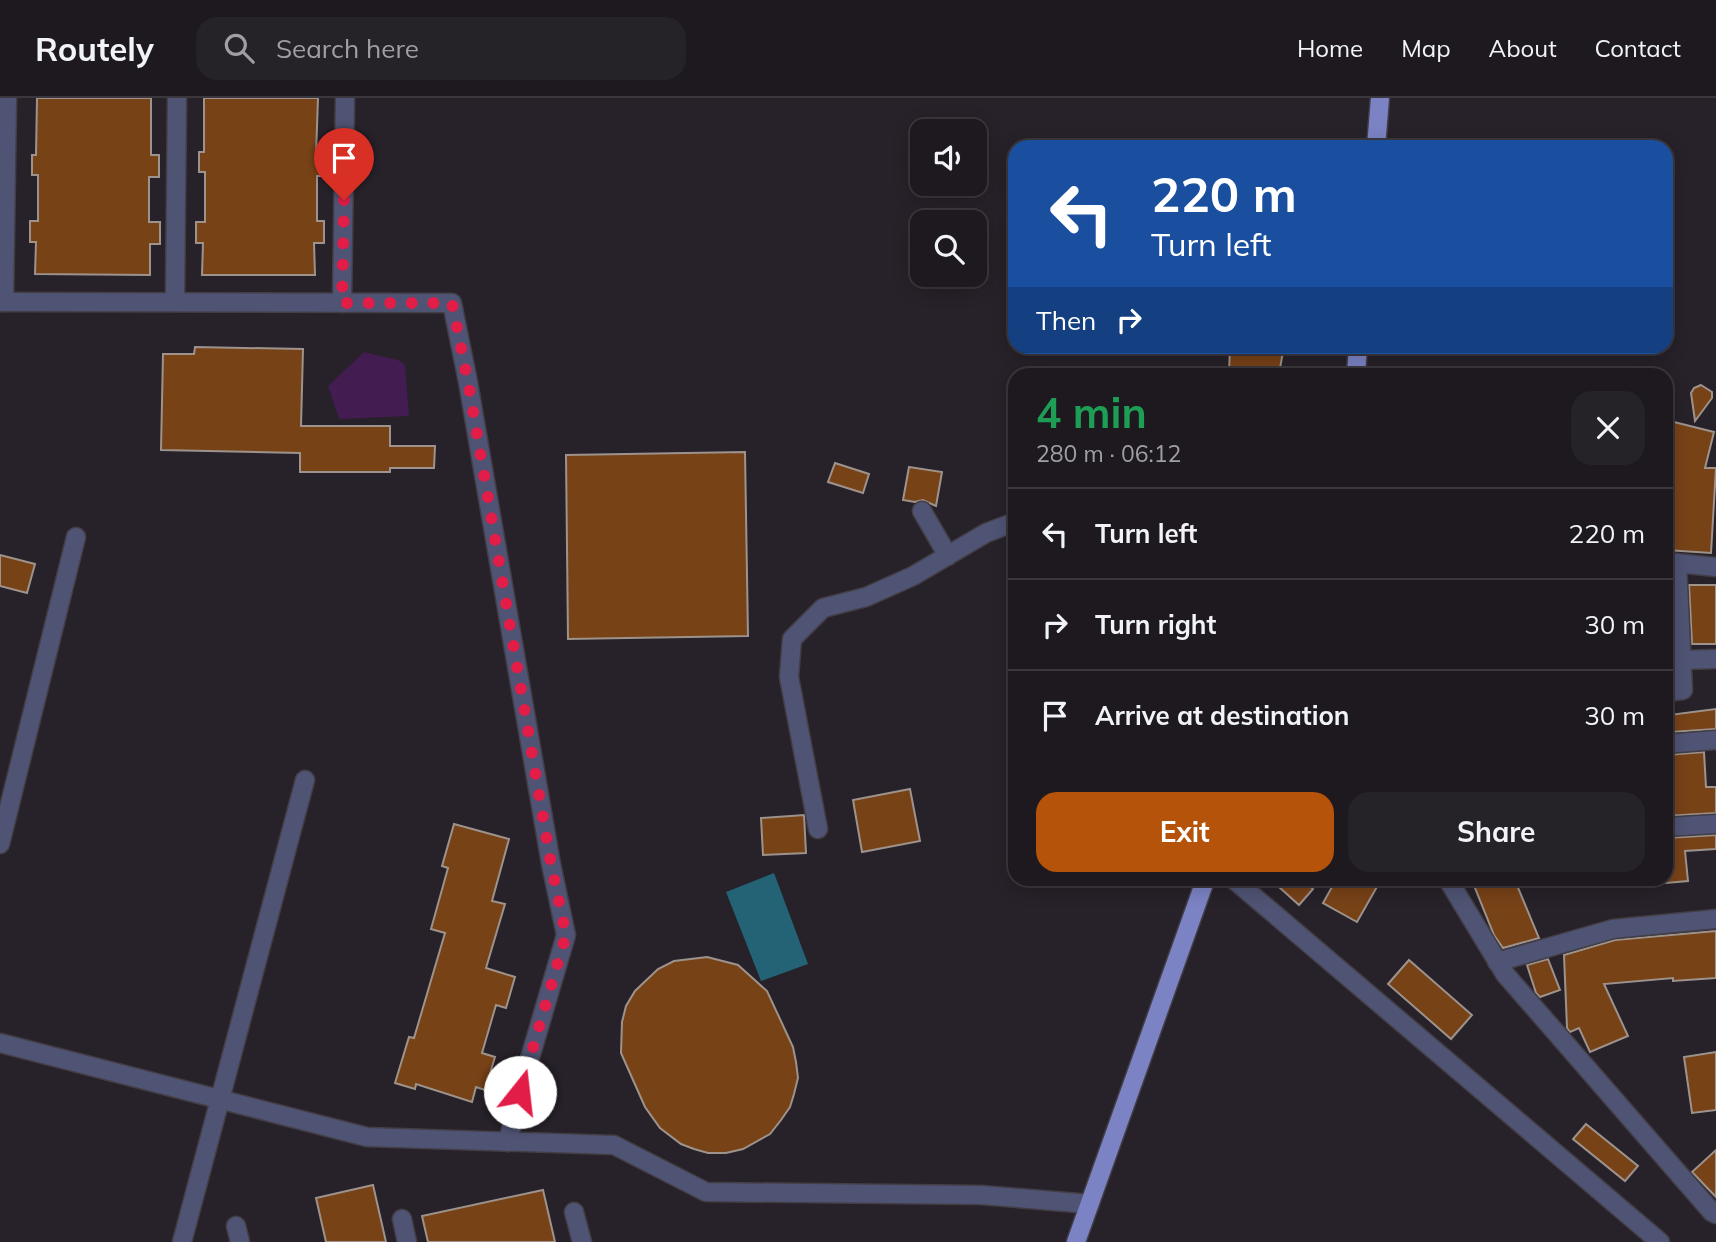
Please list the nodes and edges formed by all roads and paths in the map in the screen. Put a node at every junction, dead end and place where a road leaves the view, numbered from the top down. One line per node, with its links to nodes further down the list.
1 (7, 98): 7 (street)
2 (177, 98): 6 (street)
3 (345, 98): 8 (street)
4 (1380, 98): 5 (main road)
5 (1377, 140)
6 (174, 301): 7 (street); 8 (street)
7 (2, 302)
8 (342, 303): 33 (street)
9 (922, 511): 12 (street)
10 (1008, 525): 12 (street)
11 (76, 537): 25 (street)
12 (948, 556): 24 (street)
13 (1673, 563): 14 (street)
14 (1716, 567)
15 (1673, 573): 17 (street)
16 (1716, 659): 17 (street)
17 (1682, 660): 18 (street)
18 (1673, 691)
19 (1716, 740): 20 (street)
20 (1673, 743)
21 (305, 780): 32 (street)
22 (1716, 824): 23 (street)
23 (1673, 827)
24 (818, 829)
25 (0, 844)
26 (1203, 886): 34 (main road)
27 (1241, 886): 42 (street)
28 (1452, 886): 30 (street)
29 (1716, 919): 30 (street)
30 (1497, 962): 36 (street)
31 (0, 1043): 32 (street)
32 (220, 1100): 33 (street); 38 (street)
33 (508, 1142): 34 (street)
34 (1090, 1204): 41 (main road)
35 (574, 1212): 40 (street)
36 (1716, 1214)
37 (402, 1219): 39 (street)
38 (183, 1242)
39 (407, 1242)
40 (582, 1242)
41 (1076, 1242)
42 (1660, 1242)

